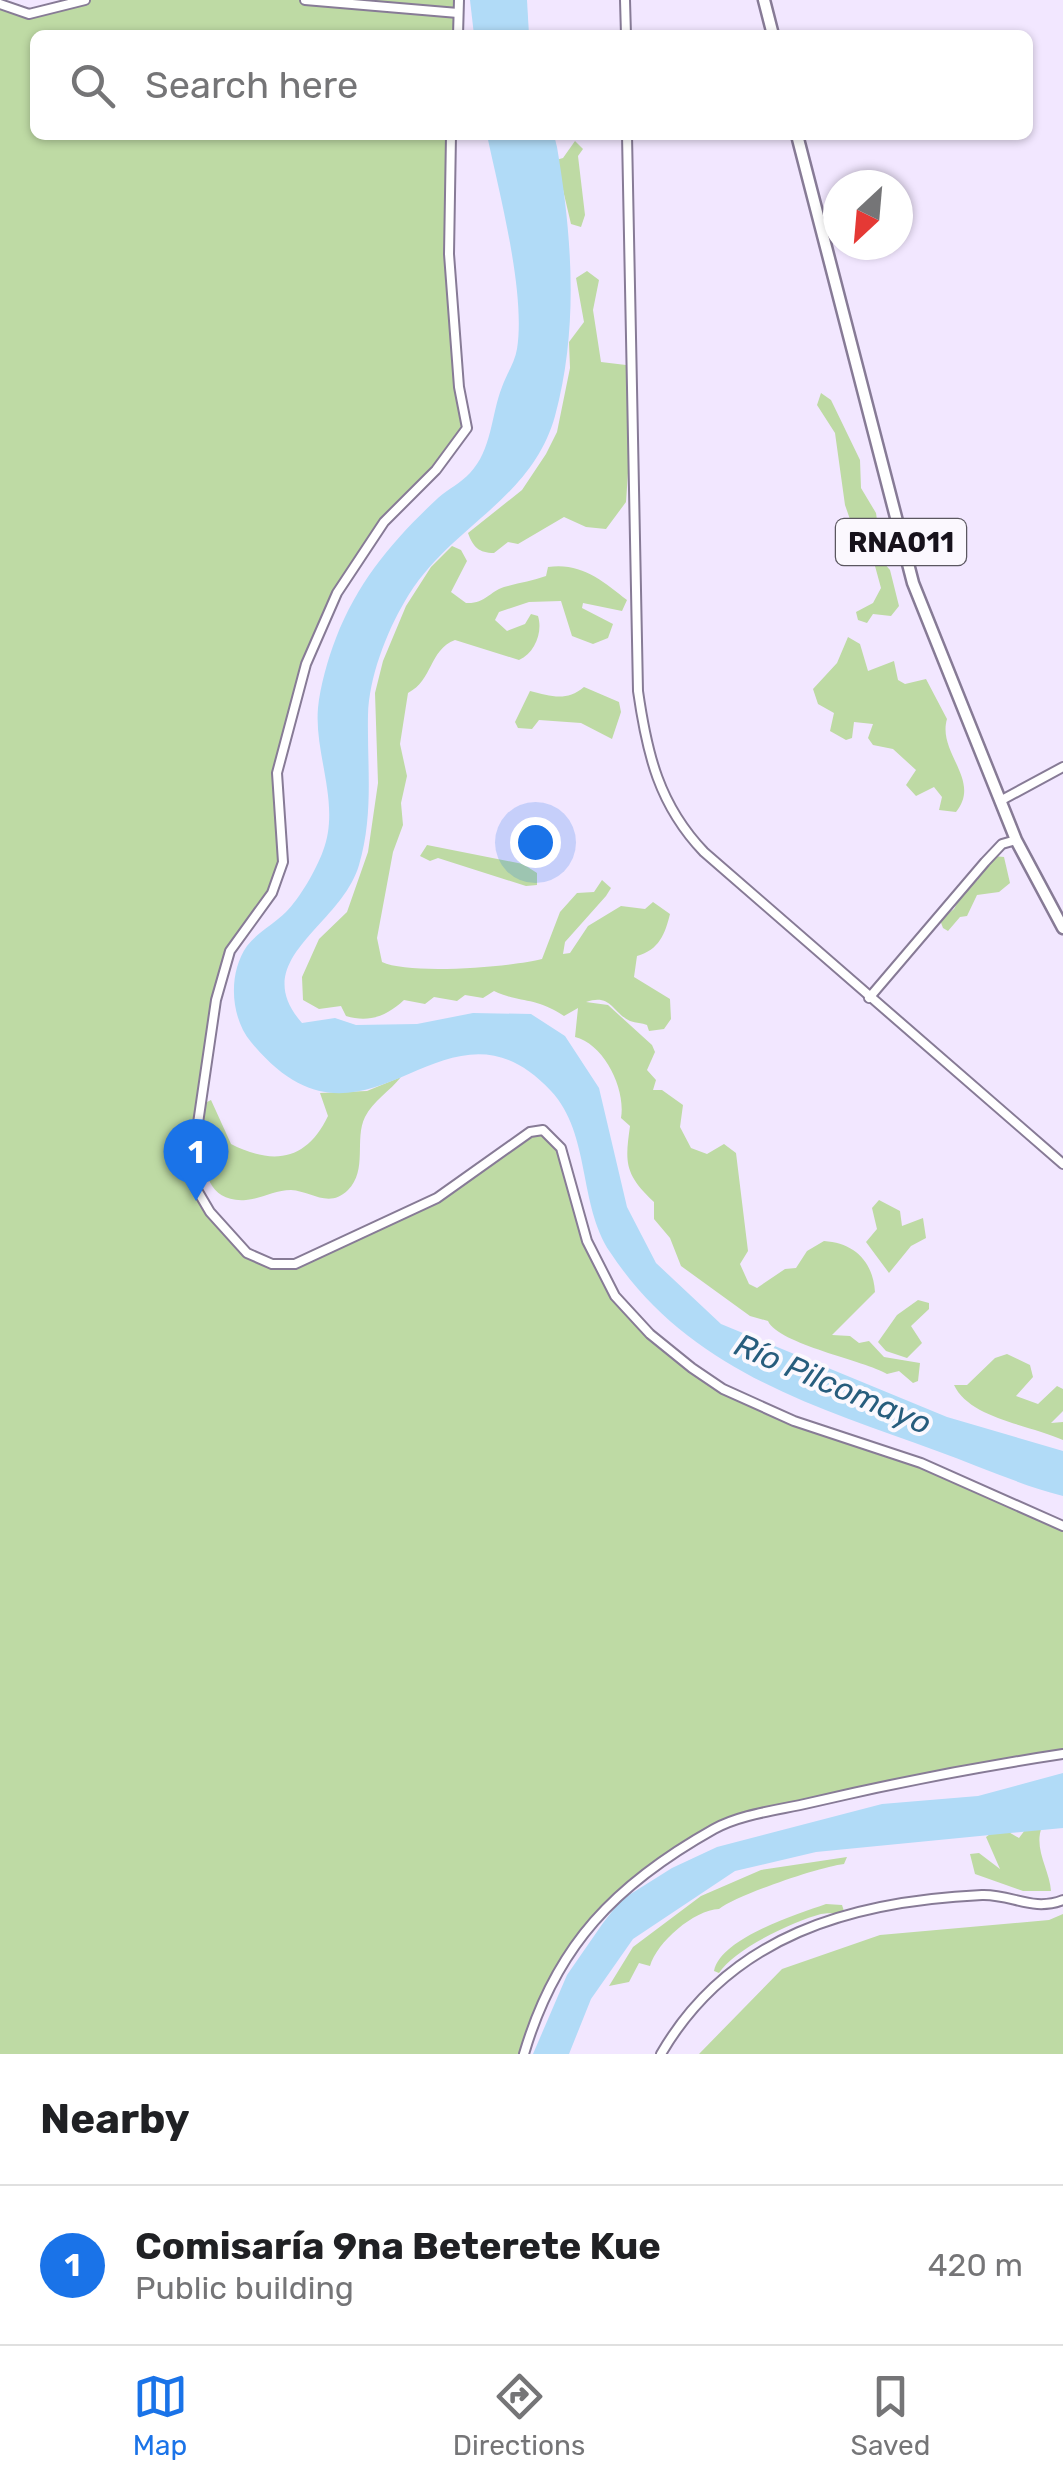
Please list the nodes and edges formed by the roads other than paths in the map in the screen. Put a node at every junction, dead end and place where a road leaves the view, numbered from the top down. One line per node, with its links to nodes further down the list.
1 (85, 0): 6 (street)
2 (305, 0): 7 (street)
3 (459, 0): 7 (street)
4 (626, 0): 9 (street)
5 (764, 0): 10 (main road)
6 (0, 4)
7 (458, 13): 8 (street)
8 (458, 30)
9 (626, 30)
10 (772, 30)
11 (452, 140): 20 (street)
12 (627, 140): 18 (street)
13 (798, 140): 15 (main road, RNA011)
14 (1063, 767): 15 (street)
15 (1000, 801): 16 (main road, RNA011)
16 (1016, 840): 17 (main road, RNA011); 18 (street)
17 (1063, 928)
18 (869, 998): 19 (street)
19 (1063, 1164)
20 (1063, 1526)
21 (1063, 1754): 23 (street)
22 (1063, 1900): 24 (street)
23 (524, 2054)
24 (661, 2054)

